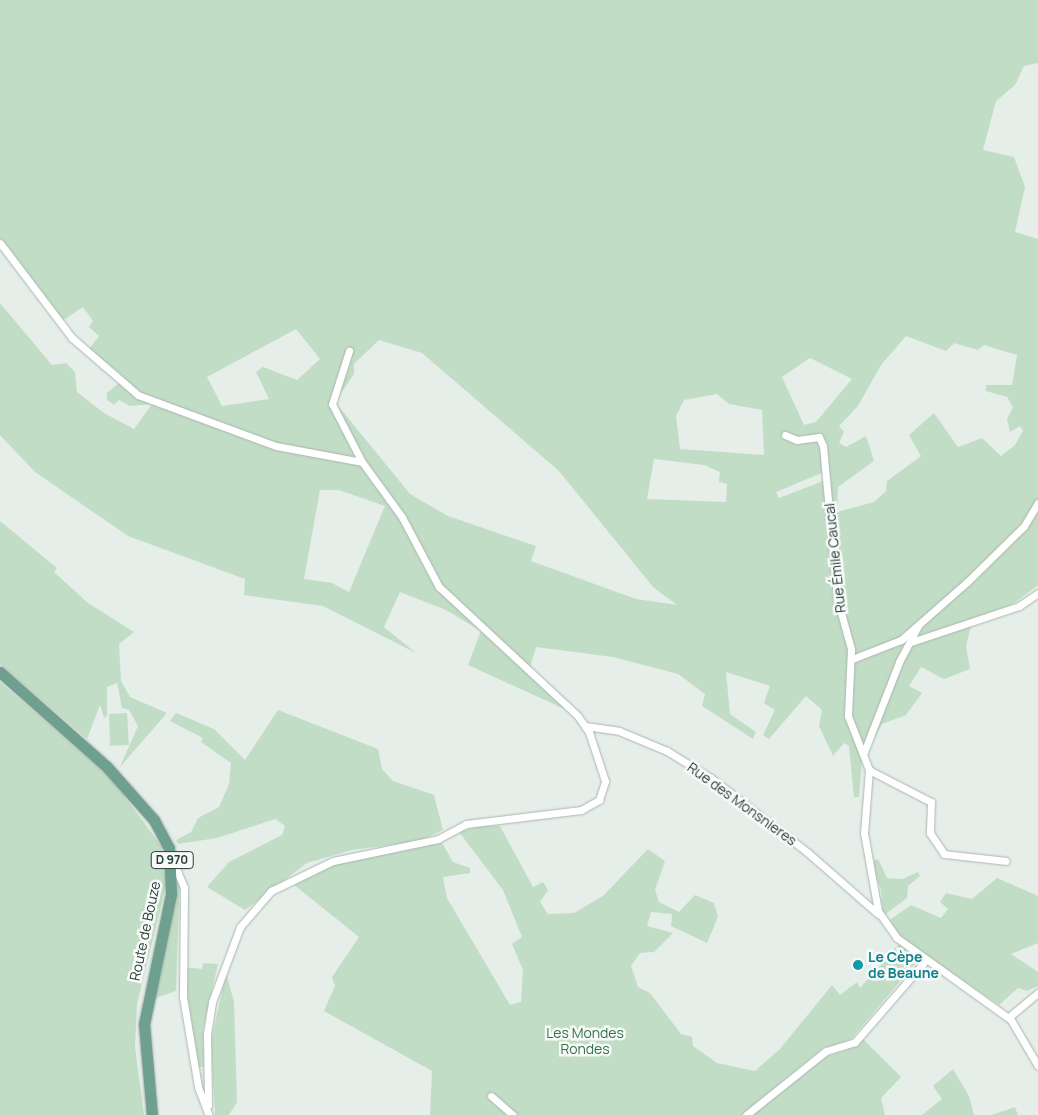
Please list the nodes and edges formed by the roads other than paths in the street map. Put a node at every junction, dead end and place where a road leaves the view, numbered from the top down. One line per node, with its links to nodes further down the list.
1 (0, 243): 4 (street)
2 (349, 351): 4 (street)
3 (785, 435): 9 (street, Rue Émile Caucal)
4 (362, 462): 11 (street)
5 (1038, 504): 7 (street)
6 (1038, 593): 8 (street)
7 (919, 624): 8 (street); 9 (street)
8 (911, 642): 12 (street)
9 (852, 659): 12 (street, Rue Émile Caucal)
10 (0, 672): 14 (main road, Route de Bouze / D 970)
11 (585, 726): 16 (street, Rue des Monsnieres); 22 (street)
12 (864, 752): 13 (street)
13 (869, 770): 15 (street); 16 (street)
14 (172, 859): 22 (street); 23 (main road, Route de Bouze / D 970)
15 (1006, 861)
16 (881, 918): 17 (street, Rue des Monsnieres)
17 (926, 960): 19 (street, Rue des Monsnieres); 26 (street)
18 (1038, 993): 19 (street)
19 (1008, 1017): 20 (street, Rue des Monsnieres)
20 (1038, 1066)
21 (491, 1096): 25 (street)
22 (208, 1106): 24 (street)
23 (152, 1115)
24 (209, 1115)
25 (513, 1115)
26 (746, 1115)

